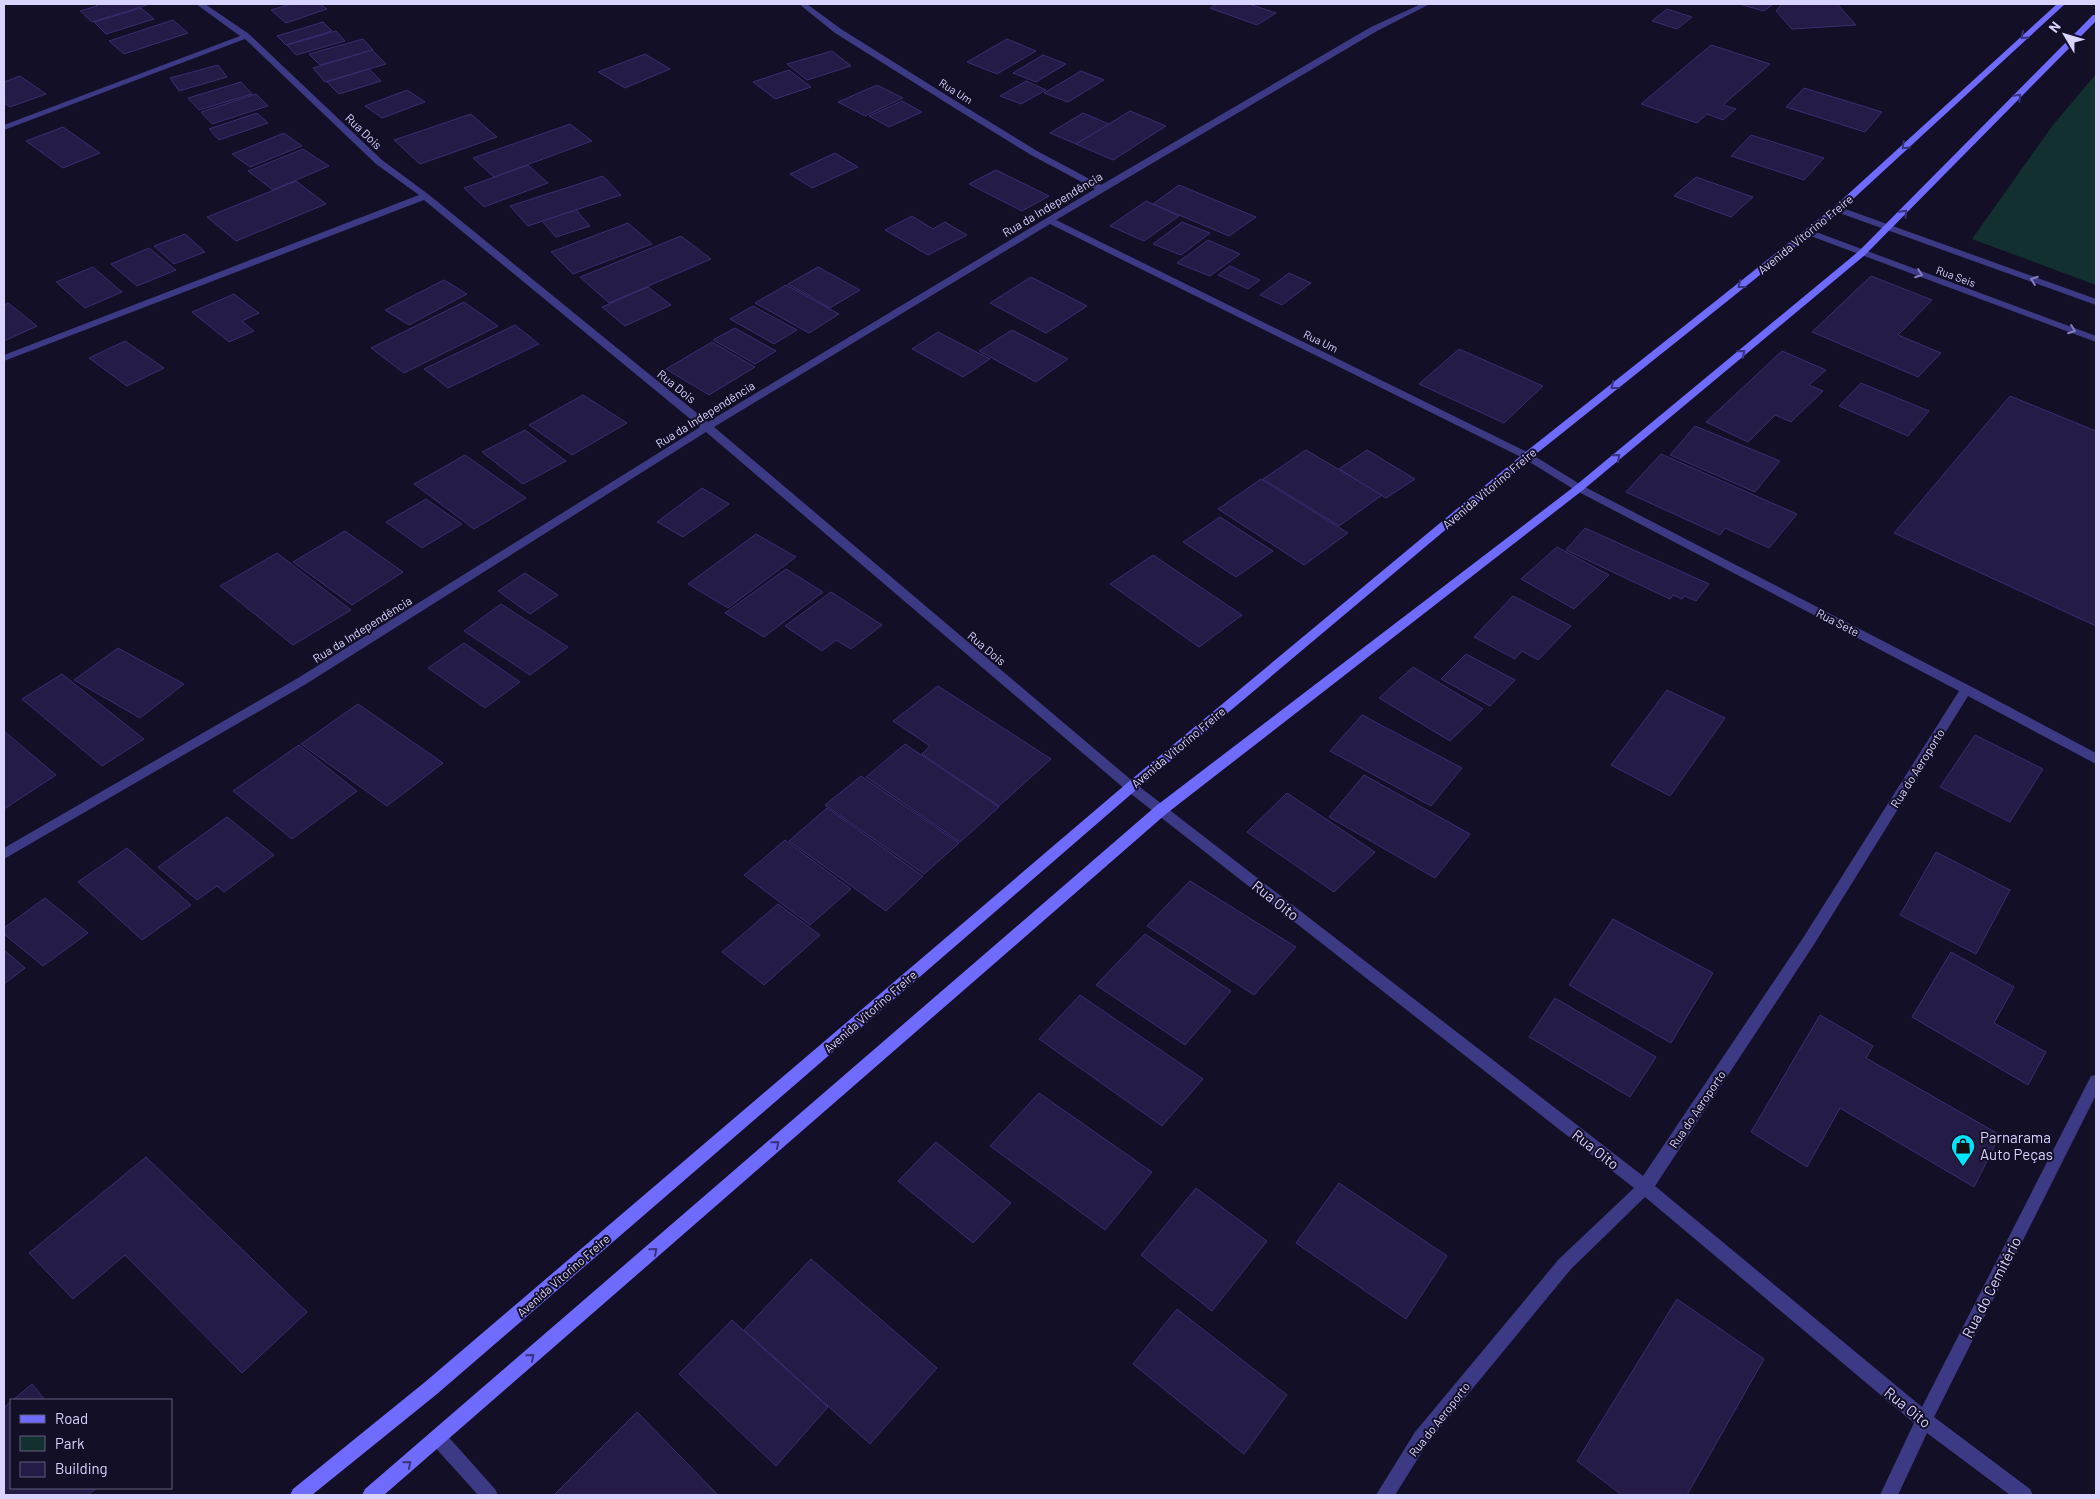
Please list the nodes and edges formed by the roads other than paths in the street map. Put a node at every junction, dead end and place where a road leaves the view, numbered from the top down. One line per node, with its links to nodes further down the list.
1 (200, 4): 6 (street, Rua Dois)
2 (803, 4): 8 (street, Rua Um)
3 (1426, 4): 8 (street, Rua da Independência)
4 (2061, 4): 10 (street, Avenida Vitorino Freire, one-way to 10)
5 (2096, 17): 12 (street, one-way to 5)
6 (246, 36): 7 (street); 9 (street, Rua Dois)
7 (4, 128)
8 (1101, 189): 11 (street, Rua da Independência)
9 (425, 196): 17 (street); 18 (street, Rua Dois)
10 (1837, 209): 12 (street); 13 (street, Avenida Vitorino Freire)
11 (1049, 220): 18 (street, Rua da Independência); 19 (street, Rua Um)
12 (1889, 228): 14 (street); 15 (street, one-way to 12)
13 (1808, 232): 14 (street, Rua Seis); 19 (street, Avenida Vitorino Freire, one-way to 19)
14 (1862, 253): 16 (street, Rua Seis, one-way to 16); 20 (street, one-way to 14)
15 (2096, 302)
16 (2096, 339)
17 (4, 358)
18 (707, 427): 23 (street, Rua Dois); 25 (street, Rua da Independência)
19 (1527, 456): 20 (street, Rua Um); 23 (street, Avenida Vitorino Freire)
20 (1579, 488): 21 (street, Rua Sete); 24 (street)
21 (1966, 689): 22 (street, Rua Sete); 27 (street, Rua do Aeroporto)
22 (2096, 759)
23 (1131, 787): 24 (street, Rua Dois); 30 (street, Avenida Vitorino Freire)
24 (1161, 810): 27 (street, Rua Oito); 29 (street, one-way to 24)
25 (4, 854)
26 (2096, 1081): 28 (street, Rua do Cemitério)
27 (1645, 1188): 28 (street, Rua Oito); 33 (street, Rua do Aeroporto)
28 (1924, 1420): 34 (street, Rua do Cemitério); 35 (street, Rua Oito)
29 (438, 1438): 31 (street, one-way to 29); 32 (street)
30 (299, 1495)
31 (371, 1495)
32 (488, 1495)
33 (1385, 1495)
34 (1889, 1495)
35 (2024, 1495)

